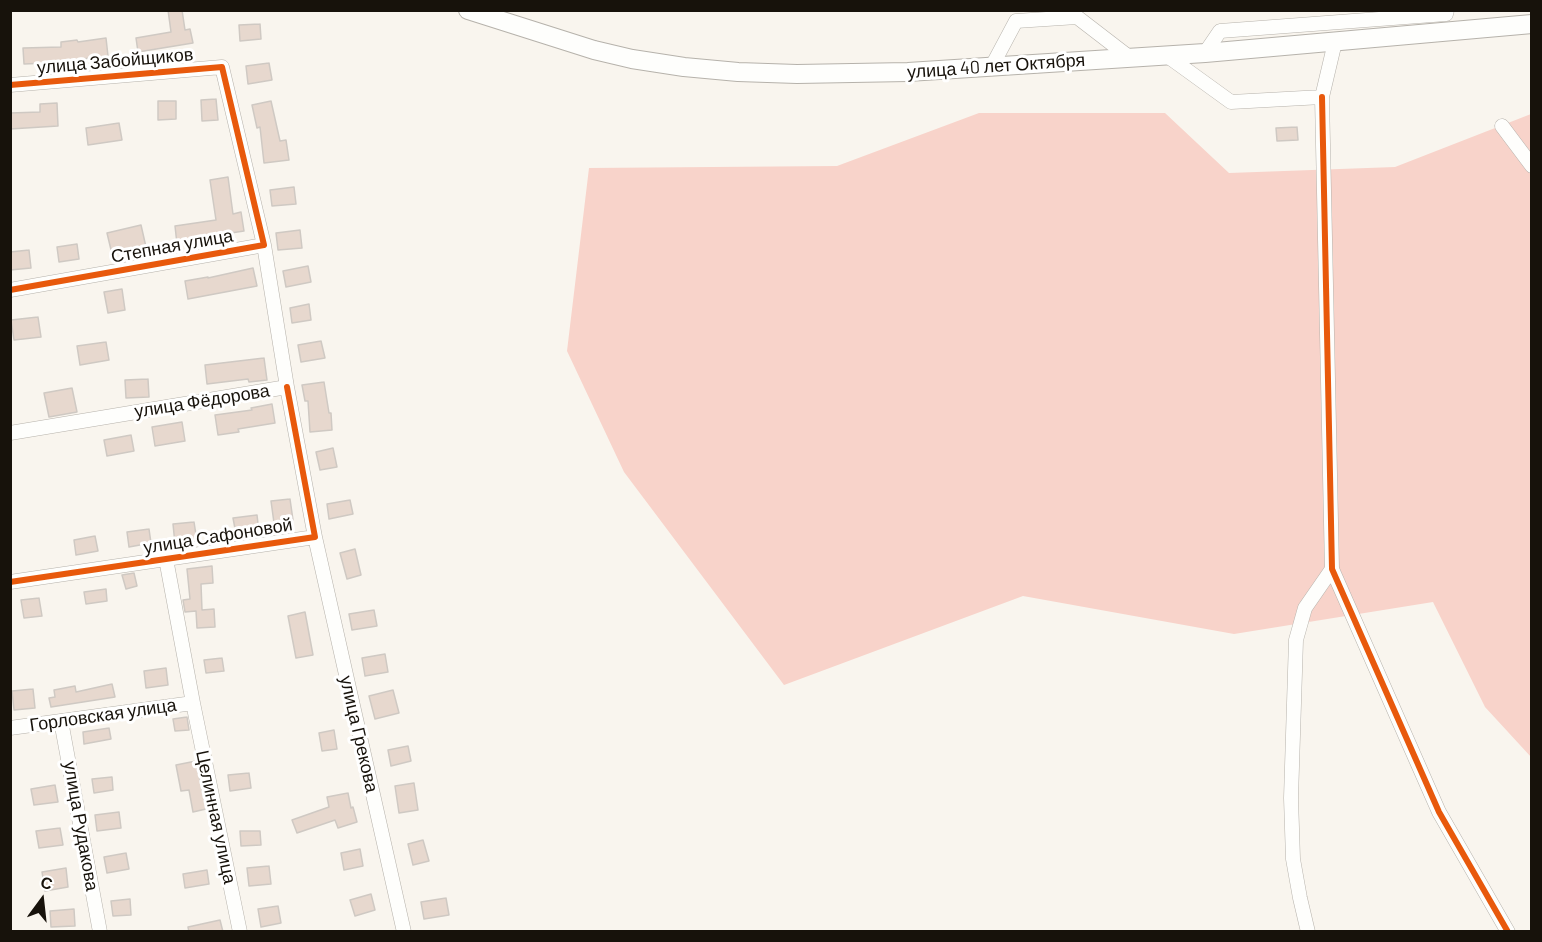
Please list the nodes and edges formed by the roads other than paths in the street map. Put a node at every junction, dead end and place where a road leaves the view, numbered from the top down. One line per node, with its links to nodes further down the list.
1 (468, 10): 9 (main road, улица 40 лет Октября)
2 (1446, 12): 4 (street); 6 (street)
3 (1532, 24): 4 (main road, улица 40 лет Октября)
4 (1462, 31): 5 (main road, улица 40 лет Октября)
5 (1335, 42): 6 (main road, улица 40 лет Октября); 12 (street)
6 (1205, 53): 7 (main road, улица 40 лет Октября)
7 (1166, 55): 8 (main road, улица 40 лет Октября); 12 (street)
8 (1129, 57): 9 (main road, улица 40 лет Октября); 9 (street)
9 (992, 66)
10 (222, 67): 11 (street, улица Забойщиков); 15 (street, Степная улица)
11 (10, 85)
12 (1322, 97): 21 (street)
13 (1502, 126): 14 (street)
14 (1532, 166)
15 (264, 245): 16 (street, Степная улица); 17 (street, улица Фёдорова)
16 (10, 290)
17 (287, 387): 18 (street, улица Фёдорова); 19 (street, улица Сафоновой)
18 (10, 433)
19 (315, 537): 20 (street, улица Сафоновой); 28 (street, улица Грекова)
20 (166, 559): 22 (street, улица Сафоновой); 23 (street, Горловская улица)
21 (1332, 569): 29 (street); 30 (street)
22 (10, 582)
23 (193, 703): 24 (street, Горловская улица); 27 (street, Целинная улица)
24 (61, 721): 25 (street, Горловская улица); 26 (street, улица Рудакова)
25 (10, 728)
26 (100, 932)
27 (240, 932)
28 (404, 932)
29 (1308, 932)
30 (1508, 932)

